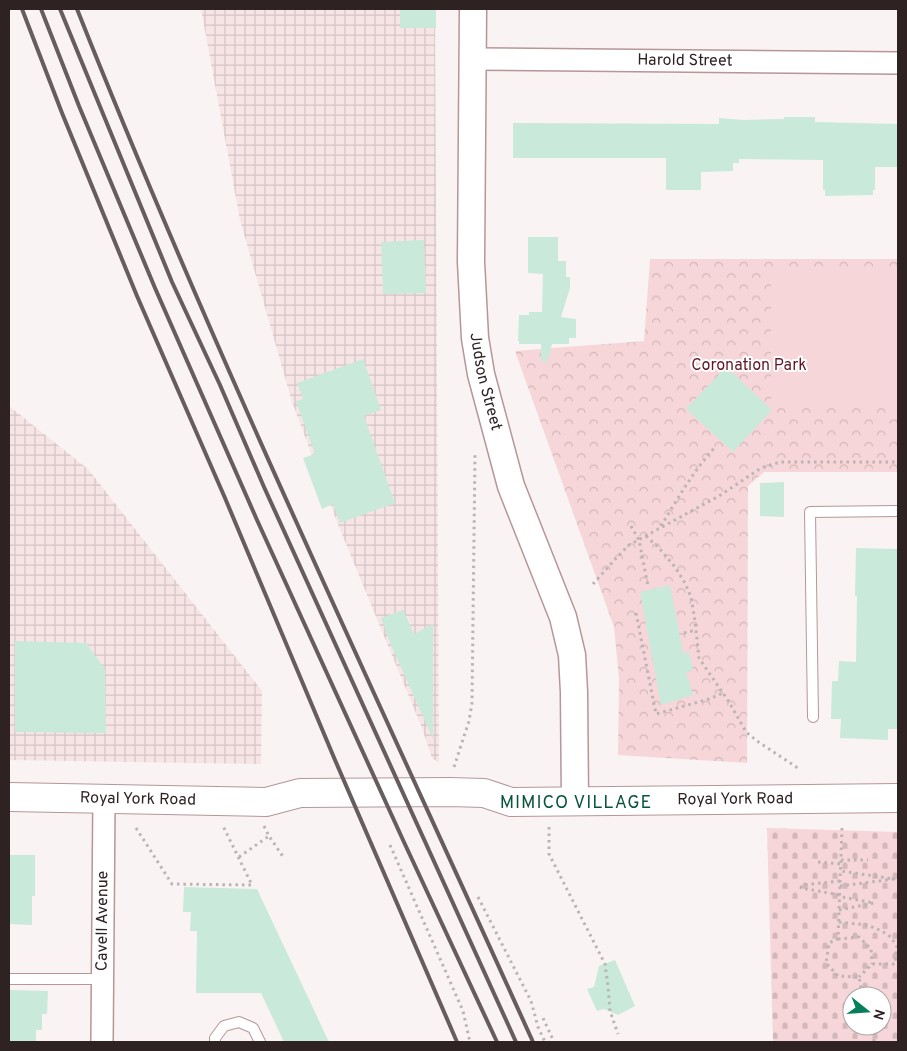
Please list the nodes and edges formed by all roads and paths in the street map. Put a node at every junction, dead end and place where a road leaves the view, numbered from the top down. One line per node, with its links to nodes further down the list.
1 (473, 9): 2 (street, Judson Street)
2 (472, 58): 3 (street, Harold Street); 24 (street, Judson Street)
3 (898, 63)
4 (716, 446): 9 (path)
5 (474, 452): 20 (path)
6 (898, 462): 9 (path)
7 (898, 511): 18 (lane)
8 (631, 526): 11 (path)
9 (660, 528): 10 (path)
10 (646, 536): 11 (path); 15 (path)
11 (639, 540): 12 (path); 13 (path)
12 (593, 584)
13 (648, 586)
14 (636, 613): 17 (path)
15 (696, 630): 16 (path); 17 (path)
16 (684, 633)
17 (724, 693): 19 (path)
18 (813, 717)
19 (800, 770)
20 (453, 776)
21 (9, 797): 22 (main road, Royal York Road)
22 (104, 798): 25 (main road, Royal York Road); 48 (street, Cavell Avenue)
23 (898, 798): 24 (main road, Royal York Road)
24 (575, 801): 25 (main road, Royal York Road)
25 (265, 814): 30 (path)
26 (223, 825): 32 (path)
27 (549, 826): 51 (path)
28 (136, 828): 32 (path)
29 (842, 828): 36 (path)
30 (269, 836): 32 (path); 33 (path)
31 (390, 845): 55 (path)
32 (239, 857)
33 (284, 858)
34 (868, 860): 36 (path)
35 (818, 862): 36 (path)
36 (841, 862): 37 (path)
37 (841, 871): 38 (path); 39 (path)
38 (840, 881): 39 (path); 40 (path)
39 (840, 886): 40 (path)
40 (840, 895): 42 (path); 42 (path)
41 (478, 897): 56 (path)
42 (839, 910): 43 (path)
43 (839, 922): 44 (path); 45 (path)
44 (838, 939): 45 (path); 46 (path)
45 (872, 964): 46 (path)
46 (859, 976): 49 (path)
47 (9, 979): 48 (lane)
48 (103, 979): 52 (street, Cavell Avenue)
49 (861, 986)
50 (543, 1018): 57 (path)
51 (618, 1034)
52 (102, 1042)
53 (215, 1042): 54 (lane)
54 (260, 1042)
55 (470, 1042)
56 (545, 1042)
57 (554, 1042)

